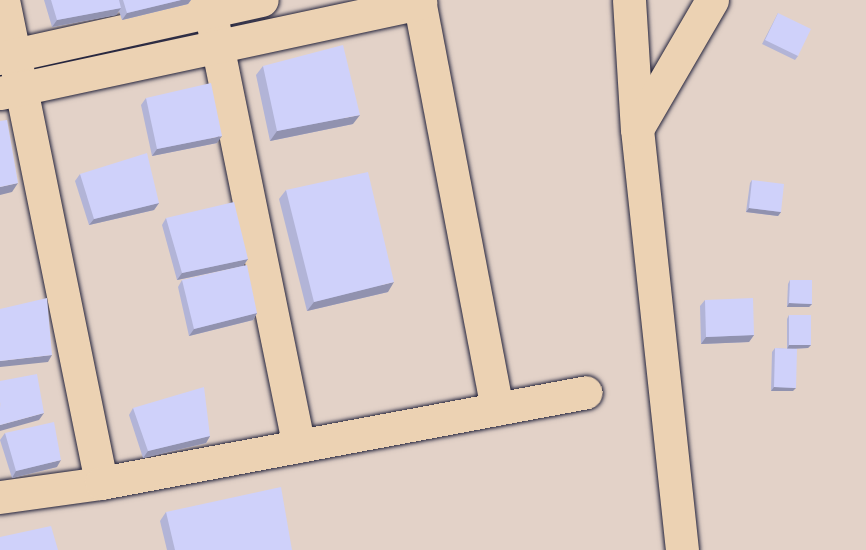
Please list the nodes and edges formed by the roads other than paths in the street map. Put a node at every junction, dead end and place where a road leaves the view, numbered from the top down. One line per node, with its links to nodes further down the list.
1 (3, 0): 8 (street)
2 (262, 0): 6 (street)
3 (629, 0): 10 (street)
4 (712, 0): 10 (street)
5 (419, 2): 7 (street); 12 (street)
6 (209, 5): 7 (street); 8 (street)
7 (218, 48): 9 (street); 13 (street)
8 (7, 56): 9 (street)
9 (12, 91): 14 (street)
10 (637, 129): 16 (street)
11 (586, 392): 12 (street)
12 (498, 409): 13 (street)
13 (299, 446): 14 (street)
14 (101, 483): 15 (street)
15 (0, 497)
16 (682, 550)

